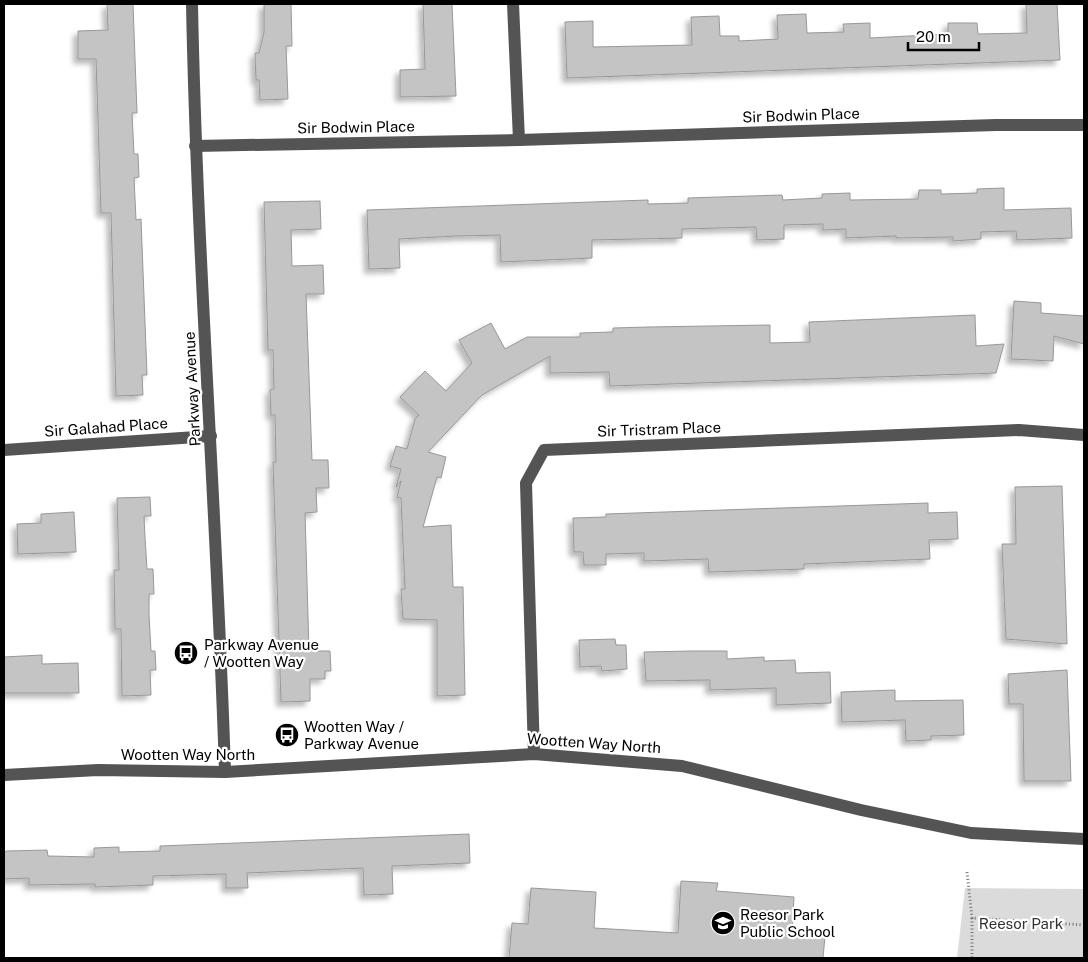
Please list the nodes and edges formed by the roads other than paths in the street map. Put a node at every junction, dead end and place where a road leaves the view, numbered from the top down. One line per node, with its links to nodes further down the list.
1 (192, 4): 5 (street, Parkway Avenue)
2 (513, 4): 4 (street)
3 (1084, 125): 4 (street, Sir Bodwin Place)
4 (519, 140): 5 (street, Sir Bodwin Place)
5 (195, 146): 7 (street, Parkway Avenue)
6 (1084, 435): 9 (street, Sir Tristram Place)
7 (211, 436): 8 (street, Sir Galahad Place); 10 (street, Parkway Avenue)
8 (4, 450)
9 (534, 754): 10 (street, Wootten Way North); 12 (street, Wootten Way North)
10 (225, 772): 11 (street, Wootten Way North)
11 (4, 775)
12 (1084, 839)

